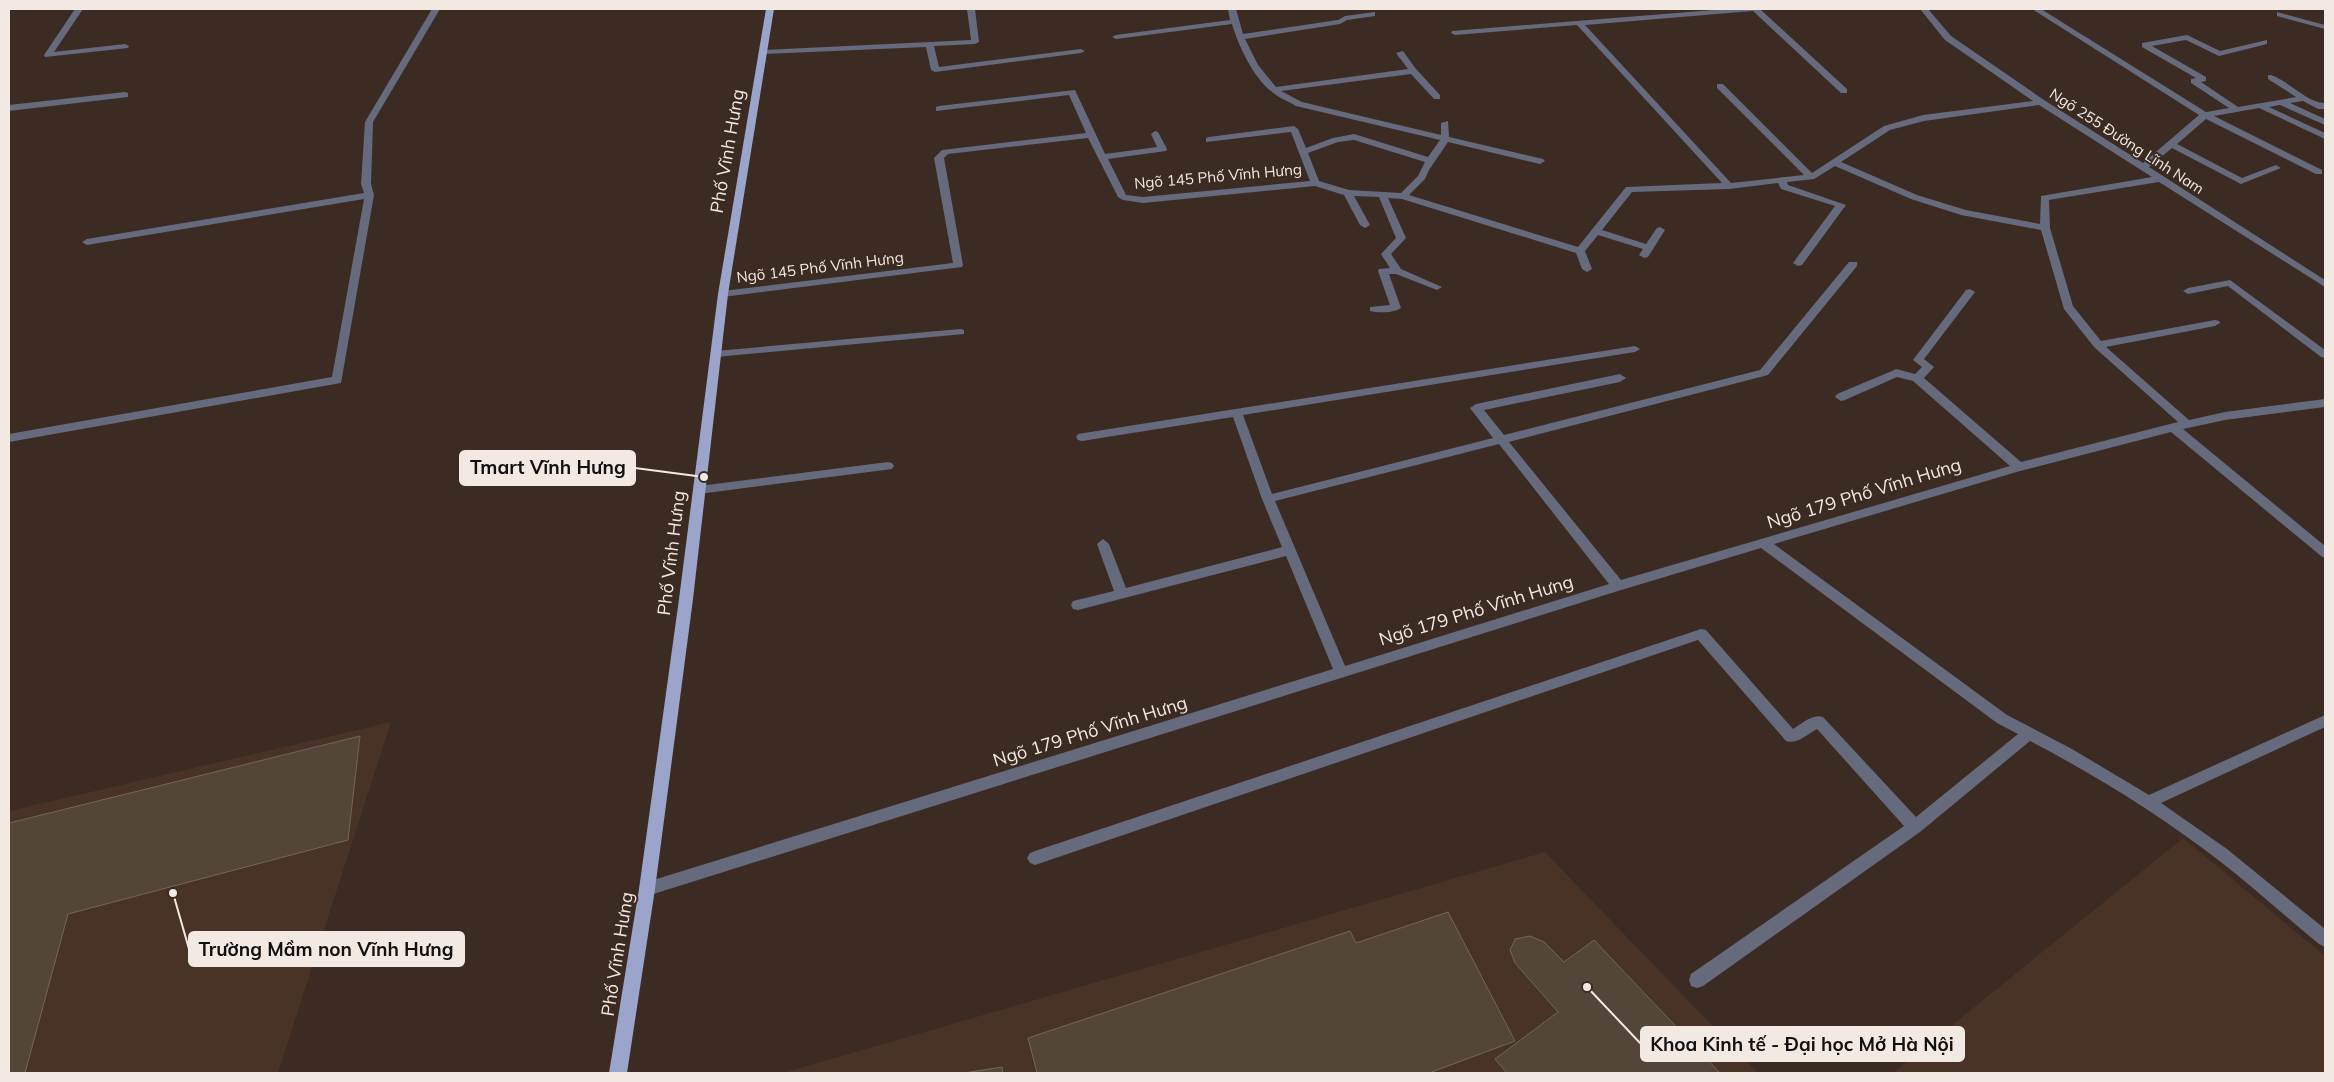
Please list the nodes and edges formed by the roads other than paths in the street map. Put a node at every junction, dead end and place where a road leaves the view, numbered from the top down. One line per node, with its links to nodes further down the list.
1 (79, 9): 24 (street)
2 (436, 9): 66 (street)
3 (770, 9): 26 (main road, Phố Vĩnh Hưng)
4 (971, 9): 23 (street)
5 (1232, 9): 16 (street)
6 (1351, 9): 14 (street)
7 (1668, 9): 15 (street)
8 (1751, 9): 15 (street)
9 (1756, 9): 32 (street)
10 (1924, 9): 36 (street, Ngõ 255 Đường Lĩnh Nam)
11 (2036, 9): 43 (street)
12 (1372, 14): 14 (street)
13 (2280, 14): 18 (street)
14 (1356, 16): 21 (street)
15 (1675, 16): 17 (street)
16 (1233, 22): 20 (street); 21 (street)
17 (1580, 24): 19 (street); 64 (street)
18 (2325, 27)
19 (1455, 33)
20 (1116, 36)
21 (1240, 37): 31 (street)
22 (2264, 42): 41 (street)
23 (930, 45): 25 (street); 26 (street)
24 (125, 46)
25 (1081, 51)
26 (764, 52): 83 (main road, Phố Vĩnh Hưng)
27 (1400, 54): 28 (street)
28 (1413, 71): 31 (street); 34 (street)
29 (2270, 77): 35 (street)
30 (1720, 86): 60 (street)
31 (1273, 90): 49 (street)
32 (1844, 91)
33 (125, 95): 40 (street)
34 (1438, 97)
35 (2304, 98): 37 (street); 39 (street)
36 (2041, 102): 56 (street); 57 (street, Ngõ 255 Đường Lĩnh Nam)
37 (2281, 102): 38 (street); 44 (street)
38 (2259, 105): 41 (street); 48 (street)
39 (2325, 106)
40 (9, 108)
41 (2236, 109): 43 (street)
42 (939, 110): 47 (street)
43 (2204, 115): 51 (street); 59 (street)
44 (2325, 122)
45 (1445, 123): 49 (street)
46 (1155, 134): 53 (street)
47 (1091, 135): 53 (street, Ngõ 145 Phố Vĩnh Hưng); 83 (street, Ngõ 145 Phố Vĩnh Hưng)
48 (2325, 136)
49 (1445, 139): 54 (street); 55 (street)
50 (1209, 140): 52 (street)
51 (2171, 144): 57 (street); 58 (street)
52 (1303, 152): 54 (street); 63 (street)
53 (1102, 157): 63 (street, Ngõ 145 Phố Vĩnh Hưng)
54 (1430, 161): 67 (street)
55 (1540, 161)
56 (1836, 163): 60 (street); 70 (street)
57 (2143, 168): 61 (street, Ngõ 255 Đường Lĩnh Nam)
58 (2276, 168)
59 (2319, 172)
60 (1811, 177): 62 (street)
61 (2160, 179): 70 (street); 79 (street, Ngõ 255 Đường Lĩnh Nam)
62 (1782, 180): 64 (street); 75 (street)
63 (1315, 183): 65 (street, Ngõ 145 Phố Vĩnh Hưng)
64 (1729, 186): 72 (street)
65 (1348, 193): 68 (street, Ngõ 145 Phố Vĩnh Hưng); 69 (street)
66 (368, 195): 73 (street); 99 (street)
67 (1403, 196): 68 (street, Ngõ 145 Phố Vĩnh Hưng); 74 (street, Ngõ 145 Phố Vĩnh Hưng)
68 (1383, 197): 78 (street)
69 (1364, 225)
70 (2045, 228): 87 (street)
71 (1660, 230): 72 (street)
72 (1596, 231): 74 (street)
73 (87, 242)
74 (1580, 251): 77 (street)
75 (1798, 263)
76 (1853, 264): 100 (street)
77 (1587, 269)
78 (1397, 271): 80 (street); 84 (street)
79 (2325, 284)
80 (1437, 287)
81 (2188, 291): 90 (street)
82 (1970, 292): 92 (street)
83 (723, 294): 89 (main road, Phố Vĩnh Hưng)
84 (1374, 309)
85 (2215, 323): 87 (street)
86 (960, 332): 89 (street)
87 (2098, 345): 96 (street)
88 (1635, 349): 95 (street)
89 (716, 354): 103 (main road, Phố Vĩnh Hưng)
90 (2325, 355)
91 (1620, 378): 100 (street)
92 (1917, 378): 93 (street); 102 (street)
93 (1841, 397)
94 (2325, 403): 96 (street, Ngõ 179 Phố Vĩnh Hưng)
95 (1237, 413): 98 (street); 104 (street)
96 (2187, 424): 97 (street, Ngõ 179 Phố Vĩnh Hưng)
97 (2173, 427): 102 (street, Ngõ 179 Phố Vĩnh Hưng); 108 (street)
98 (1082, 437)
99 (9, 438)
100 (1500, 440): 104 (street); 109 (street)
101 (888, 466): 103 (street)
102 (2019, 467): 105 (street, Ngõ 179 Phố Vĩnh Hưng)
103 (699, 490): 118 (main road, Phố Vĩnh Hưng)
104 (1268, 499): 107 (street)
105 (1763, 543): 109 (street, Ngõ 179 Phố Vĩnh Hưng); 114 (street)
106 (1102, 544): 110 (street)
107 (1290, 550): 110 (street); 112 (street)
108 (2325, 554)
109 (1618, 586): 112 (street, Ngõ 179 Phố Vĩnh Hưng)
110 (1122, 594): 111 (street)
111 (1078, 605)
112 (1341, 672): 118 (street, Ngõ 179 Phố Vĩnh Hưng)
113 (2325, 721): 115 (street)
114 (2028, 733): 115 (street); 116 (street)
115 (2148, 802): 119 (street)
116 (1915, 826): 117 (street); 120 (street)
117 (1035, 858)
118 (647, 889): 121 (main road, Phố Vĩnh Hưng)
119 (2325, 939)
120 (1697, 980)
121 (618, 1073)

